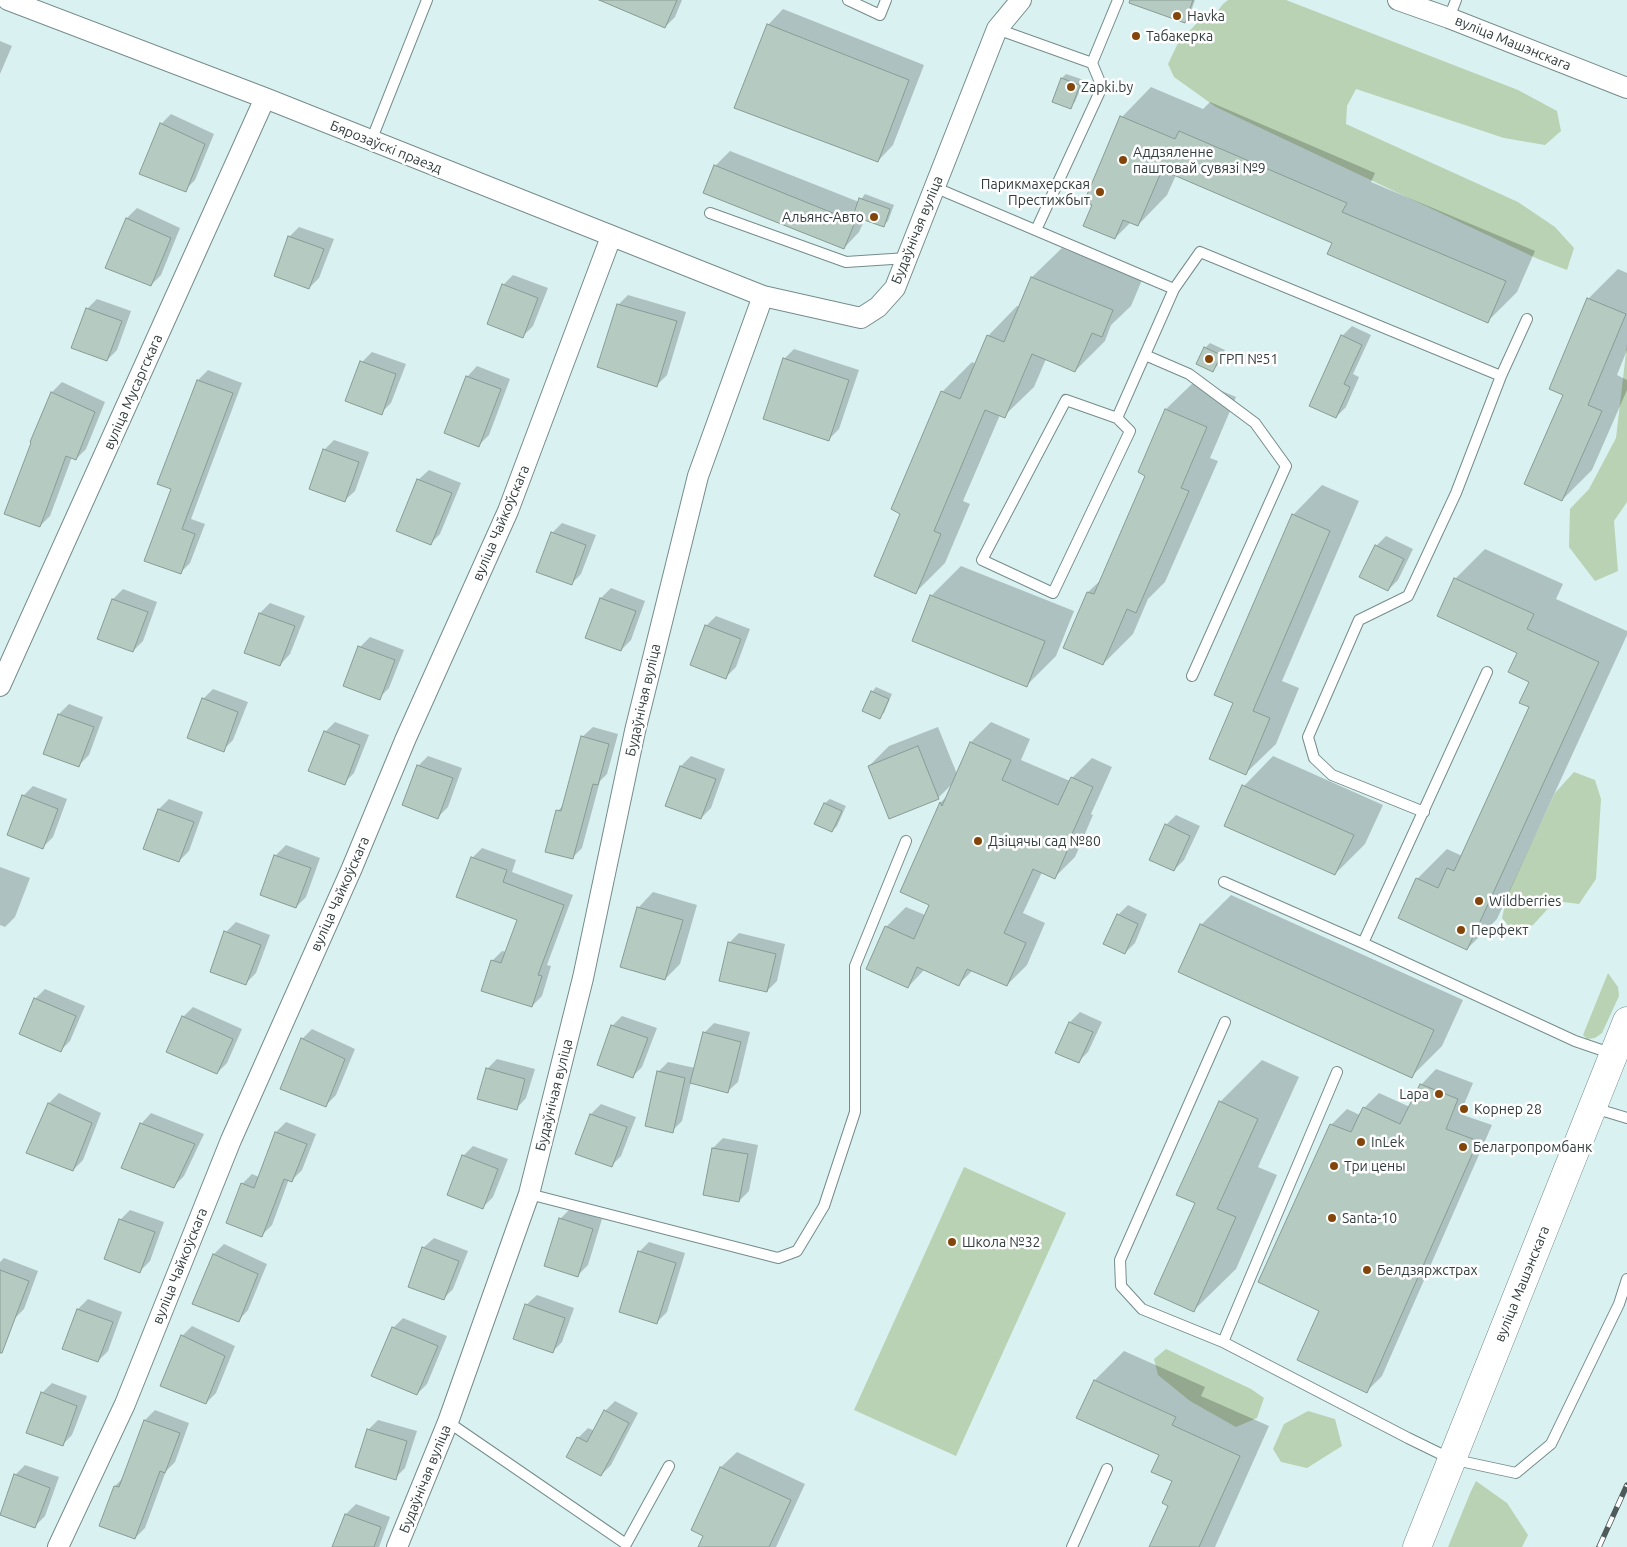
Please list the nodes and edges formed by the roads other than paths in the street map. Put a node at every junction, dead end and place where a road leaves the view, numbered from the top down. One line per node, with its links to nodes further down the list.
1 (8, 0): 12 (street, Бярозаўскі праезд)
2 (427, 0): 13 (lane)
3 (848, 0): 4 (lane)
4 (886, 0)
5 (1021, 0): 9 (street, Будаўнічая вуліца)
6 (1118, 0): 10 (lane)
7 (1398, 0): 8 (street, вуліца Машэнскага)
8 (1453, 9): 11 (street, вуліца Машэнскага)
9 (997, 28): 10 (lane); 14 (street, Будаўнічая вуліца)
10 (1092, 63): 16 (lane)
11 (1627, 88)
12 (265, 98): 13 (street, Бярозаўскі праезд); 27 (street, вуліца Мусаргскага)
13 (371, 141): 17 (street, Бярозаўскі праезд)
14 (934, 187): 16 (lane); 18 (street, Будаўнічая вуліца)
15 (710, 213): 18 (lane)
16 (1036, 230): 19 (lane)
17 (612, 237): 20 (street, Бярозаўскі праезд); 45 (street, вуліца Чайкоўскага)
18 (907, 258): 20 (street, Будаўнічая вуліца)
19 (1174, 289): 22 (lane); 23 (lane)
20 (763, 296): 38 (street, Будаўнічая вуліца)
21 (1528, 319): 23 (lane)
22 (1145, 355): 24 (lane); 26 (lane)
23 (1501, 376): 28 (lane)
24 (1117, 418): 24 (lane)
25 (1487, 672): 28 (lane)
26 (1192, 676)
27 (0, 686)
28 (1424, 812): 31 (lane)
29 (906, 841): 38 (lane)
30 (1224, 882): 31 (lane)
31 (1363, 943): 34 (lane)
32 (1627, 1021): 34 (main road, вуліца Машэнскага)
33 (1225, 1022): 40 (lane)
34 (1614, 1054): 36 (main road, вуліца Машэнскага)
35 (1337, 1072): 40 (lane)
36 (1593, 1108): 37 (lane); 42 (main road, вуліца Машэнскага)
37 (1627, 1118)
38 (529, 1194): 41 (street, Будаўнічая вуліца)
39 (1627, 1279): 42 (lane)
40 (1222, 1342): 42 (lane)
41 (448, 1422): 43 (lane); 46 (street, Будаўнічая вуліца)
42 (1451, 1459): 48 (main road, вуліца Машэнскага)
43 (669, 1466)
44 (1107, 1469): 47 (lane)
45 (58, 1547)
46 (397, 1547)
47 (1072, 1547)
48 (1417, 1547)

